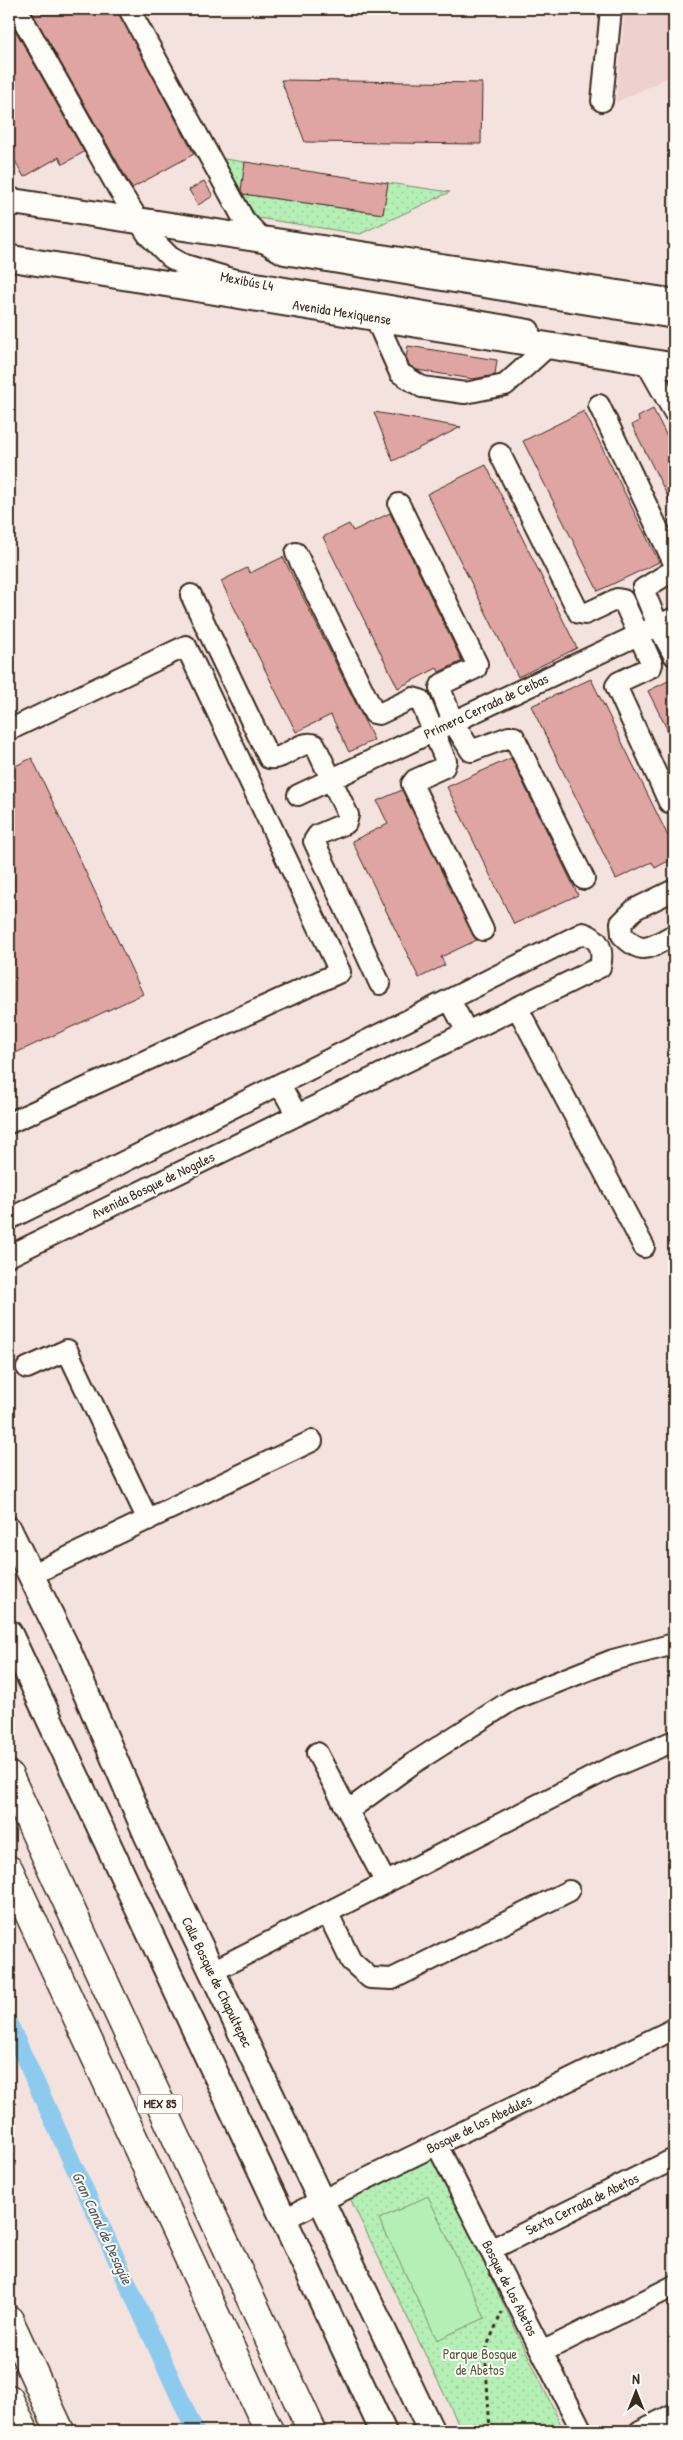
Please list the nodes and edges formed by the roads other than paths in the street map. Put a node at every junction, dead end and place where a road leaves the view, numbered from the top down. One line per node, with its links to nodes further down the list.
1 (17, 9): 6 (street, Mexibús L4)
2 (129, 9): 7 (street)
3 (611, 9): 4 (street)
4 (602, 101)
5 (9, 201): 6 (main road)
6 (138, 220): 7 (main road); 13 (street, Mexibús L4)
7 (261, 239): 9 (main road); 11 (street)
8 (9, 258): 10 (main road, Avenida Mexiquense)
9 (674, 302)
10 (375, 318): 12 (main road, Avenida Mexiquense); 12 (street)
11 (674, 318)
12 (548, 346): 14 (main road, Avenida Mexiquense)
13 (674, 355)
14 (646, 362): 15 (main road, Avenida Mexiquense); 17 (street)
15 (674, 366)
16 (599, 405): 21 (street)
17 (674, 412)
18 (500, 454): 25 (street)
19 (399, 504): 27 (street)
20 (296, 553): 29 (street)
21 (674, 563)
22 (674, 570): 24 (street)
23 (191, 595): 30 (street)
24 (666, 622): 25 (street, Primera Cerrada de Ceibas); 26 (street)
25 (640, 634): 27 (street, Primera Cerrada de Ceibas); 32 (street)
26 (674, 655)
27 (453, 722): 29 (street, Primera Cerrada de Ceibas); 33 (street)
28 (9, 730): 43 (street)
29 (433, 731): 30 (street, Primera Cerrada de Ceibas); 35 (street)
30 (331, 779): 31 (street, Primera Cerrada de Ceibas); 37 (street)
31 (298, 795)
32 (670, 802)
33 (584, 879)
34 (674, 890): 36 (street)
35 (484, 930)
36 (674, 935)
37 (380, 984)
38 (450, 1000): 39 (street, Avenida Bosque de Nogales); 40 (street); 41 (street, Avenida Bosque de Nogales)
39 (517, 1007): 40 (street, Avenida Bosque de Nogales); 45 (street)
40 (467, 1032): 42 (street, Avenida Bosque de Nogales)
41 (280, 1084): 42 (street); 44 (street, Avenida Bosque de Nogales)
42 (297, 1115): 46 (street, Avenida Bosque de Nogales)
43 (9, 1123)
44 (9, 1219)
45 (644, 1247)
46 (9, 1256)
47 (27, 1368): 49 (street)
48 (312, 1441): 49 (street)
49 (148, 1520): 51 (street)
50 (9, 1530): 51 (main road, Calle Bosque de Chapultepec)
51 (31, 1575): 62 (main road, Calle Bosque de Chapultepec)
52 (9, 1633): 67 (main road)
53 (674, 1644): 57 (street)
54 (674, 1740): 59 (street)
55 (317, 1753): 57 (street)
56 (9, 1776): 77 (highway, MEX 85)
57 (349, 1810): 59 (street)
58 (9, 1870): 76 (highway, MEX 85)
59 (386, 1883): 61 (street)
60 (569, 1890): 61 (street)
61 (328, 1914): 62 (street)
62 (212, 1972): 66 (main road, Calle Bosque de Chapultepec)
63 (674, 2029): 64 (street, Bosque de los Abedules)
64 (437, 2145): 66 (street, Bosque de los Abedules); 68 (street, Bosque de los Abetos)
65 (674, 2159): 68 (street, Sexta Cerrada de Abetos)
66 (321, 2202): 67 (street, Bosque de los Abedules); 79 (main road, Calle Bosque de Chapultepec)
67 (284, 2219): 78 (main road)
68 (490, 2250): 71 (street, Bosque de los Abetos)
69 (674, 2286): 71 (street)
70 (9, 2320): 75 (highway)
71 (542, 2352): 80 (street, Bosque de los Abetos)
72 (9, 2399): 74 (highway)
73 (674, 2414): 81 (street)
74 (24, 2431)
75 (60, 2431)
76 (269, 2431)
77 (312, 2431)
78 (383, 2431)
79 (431, 2431)
80 (582, 2431)
81 (640, 2431)

